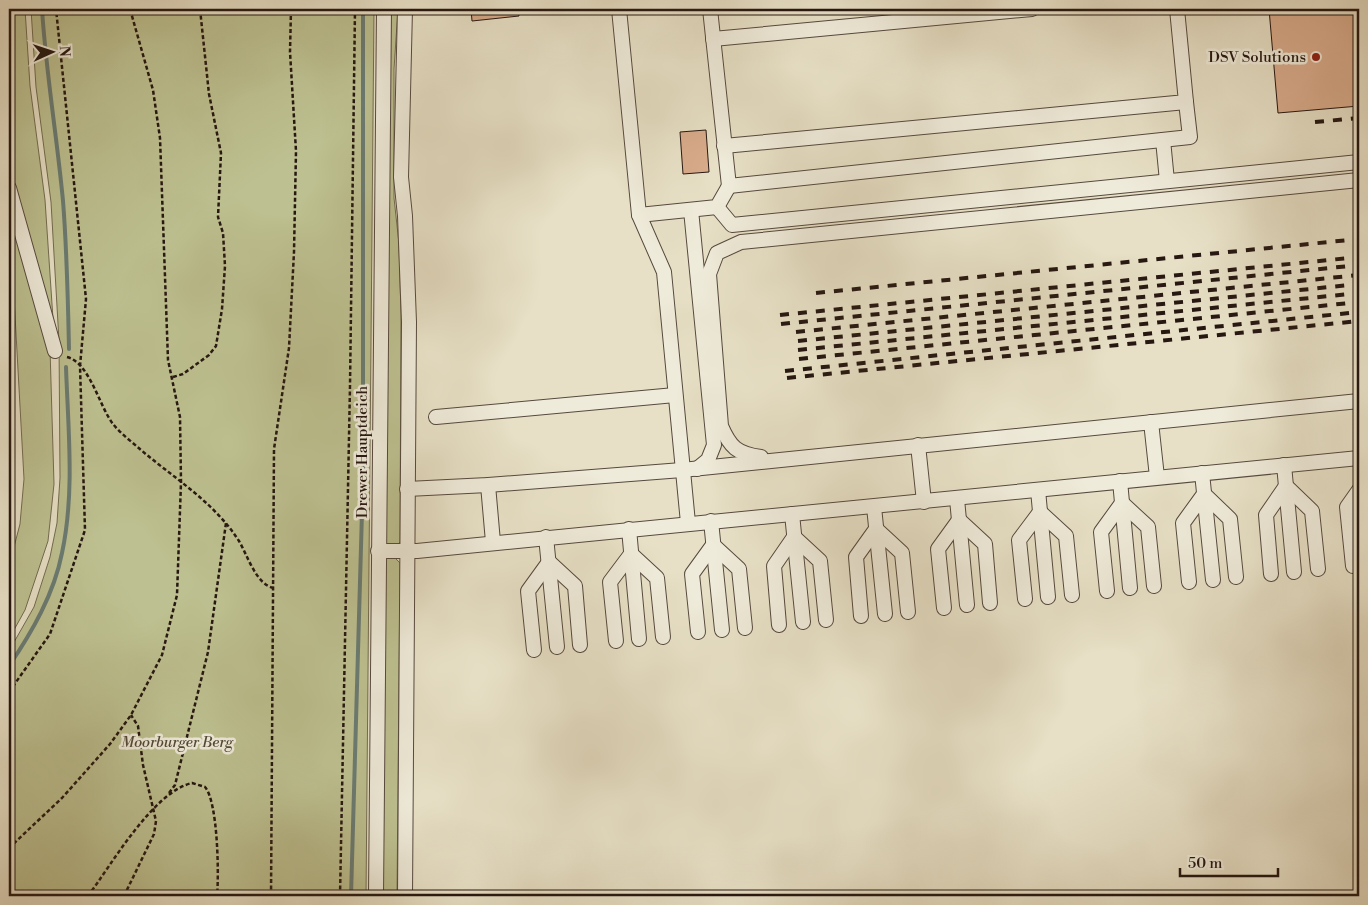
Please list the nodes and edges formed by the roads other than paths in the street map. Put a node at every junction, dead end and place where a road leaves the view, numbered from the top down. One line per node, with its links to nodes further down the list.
1 (384, 9): 55 (street, Drewer Hauptdeich)
2 (405, 9): 35 (street)
3 (619, 9): 18 (street)
4 (710, 9): 7 (street)
5 (1032, 9): 7 (street)
6 (1177, 9): 8 (street)
7 (713, 39): 10 (street)
8 (1186, 102): 9 (street); 10 (street)
9 (1163, 140): 13 (street); 14 (street)
10 (724, 146): 14 (street)
11 (1359, 162): 13 (street)
12 (1359, 180): 26 (street)
13 (1167, 181): 16 (street)
14 (729, 186): 16 (street)
15 (9, 188): 19 (street)
16 (717, 207): 17 (street)
17 (690, 210): 18 (street); 28 (street)
18 (639, 215): 20 (street)
19 (55, 351)
20 (675, 395): 22 (street); 29 (street)
21 (1359, 401): 23 (street)
22 (436, 417)
23 (1151, 422): 24 (street); 31 (street)
24 (918, 446): 26 (street); 41 (street)
25 (1359, 458): 27 (street)
26 (784, 460): 28 (street)
27 (1284, 465): 30 (street); 34 (street)
28 (697, 469): 29 (street)
29 (682, 470): 33 (street); 48 (street)
30 (1202, 473): 31 (street); 38 (street)
31 (1158, 477): 32 (street)
32 (1120, 481): 36 (street); 42 (street)
33 (488, 486): 35 (street); 53 (street)
34 (1286, 486): 61 (street); 61 (street); 61 (street)
35 (408, 489): 56 (street)
36 (1038, 490): 40 (street); 44 (street)
37 (1359, 490): 60 (street)
38 (1204, 494): 62 (street); 62 (street); 62 (street)
39 (1359, 497): 57 (street)
40 (956, 499): 41 (street); 46 (street)
41 (924, 502): 43 (street)
42 (1122, 503): 63 (street); 63 (street); 63 (street)
43 (874, 507): 45 (street); 50 (street)
44 (1040, 512): 64 (street); 64 (street); 64 (street)
45 (792, 514): 47 (street); 52 (street)
46 (959, 520): 65 (street); 65 (street); 65 (street)
47 (711, 521): 48 (street); 54 (street)
48 (688, 523): 49 (street)
49 (628, 529): 51 (street); 58 (street)
50 (876, 529): 66 (street); 66 (street); 66 (street)
51 (546, 537): 53 (street); 59 (street)
52 (794, 537): 67 (street); 67 (street); 67 (street)
53 (493, 542): 56 (street)
54 (713, 545): 68 (street); 68 (street); 68 (street)
55 (378, 551): 56 (street); 70 (street, Drewer Hauptdeich)
56 (407, 551): 71 (street)
57 (1359, 551)
58 (631, 554): 69 (street); 69 (street); 69 (street)
59 (549, 562): 59 (street)
60 (1353, 566)
61 (1295, 572)
62 (1213, 580)
63 (1130, 588)
64 (1049, 597)
65 (967, 605)
66 (885, 614)
67 (803, 622)
68 (721, 630)
69 (639, 639)
70 (376, 896)
71 (405, 896)

